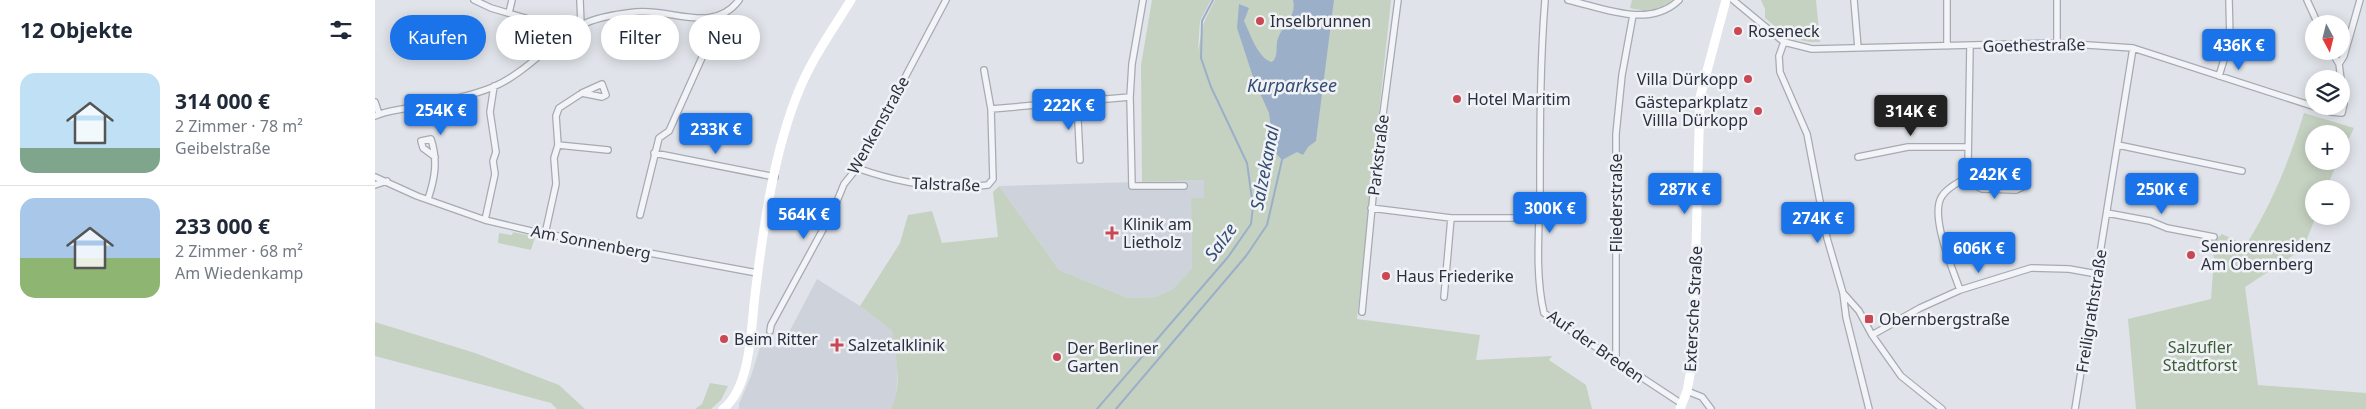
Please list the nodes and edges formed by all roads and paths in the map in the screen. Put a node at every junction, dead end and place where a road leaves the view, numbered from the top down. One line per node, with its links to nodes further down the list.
1 (475, 0): 20 (street)
2 (512, 0): 20 (street)
3 (580, 0): 22 (street)
4 (739, 0): 23 (street)
5 (851, 0): 60 (main road)
6 (946, 0): 57 (street, Wenkenstraße)
7 (1143, 0): 43 (street)
8 (1399, 0): 67 (street, Parkstraße)
9 (1545, 0): 71 (street, Auf der Breden)
10 (1568, 0): 24 (street)
11 (1679, 0): 24 (street)
12 (1727, 0): 84 (main road, Extersche Straße)
13 (1733, 0): 28 (street, Goethestraße)
14 (1854, 0): 32 (street)
15 (1947, 0): 30 (street)
16 (2057, 0): 29 (street)
17 (2229, 0): 40 (street)
18 (2307, 0): 25 (street)
19 (2360, 0): 37 (street)
20 (509, 13): 21 (street)
21 (516, 15)
22 (581, 15)
23 (721, 15)
24 (1633, 15): 83 (street, Fliederstraße)
25 (2314, 15)
26 (689, 16): 27 (street)
27 (591, 23)
28 (1784, 42): 32 (street, Goethestraße); 78 (street)
29 (2057, 43): 31 (street, Goethestraße); 33 (street, Goethestraße)
30 (1947, 46): 31 (street, Goethestraße); 32 (street, Goethestraße)
31 (1970, 46): 51 (street)
32 (1858, 48)
33 (2133, 48): 40 (street, Goethestraße); 50 (street, Freiligrathstraße)
34 (533, 60): 41 (street)
35 (701, 60): 53 (street)
36 (2337, 60): 37 (street)
37 (2339, 64): 39 (street)
38 (984, 70): 47 (street, Talstraße)
39 (2340, 70)
40 (2219, 76): 46 (street, Goethestraße)
41 (494, 86): 48 (street); 72 (street)
42 (582, 93): 49 (street)
43 (1130, 97): 44 (street); 65 (street)
44 (1077, 101): 47 (street); 56 (street)
45 (375, 102): 48 (street)
46 (2305, 104)
47 (991, 109): 57 (street, Talstraße)
48 (377, 115)
49 (558, 145): 52 (street); 73 (street)
50 (2117, 145): 58 (street); 68 (street, Freiligrathstraße)
51 (1968, 147): 55 (street); 61 (street)
52 (608, 150)
53 (654, 154): 60 (street); 69 (street)
54 (435, 157): 66 (street)
55 (1858, 157)
56 (1080, 160)
57 (857, 168): 81 (street, Wenkenstraße)
58 (2242, 171)
59 (375, 177): 62 (street, Am Sonnenberg)
60 (775, 177): 75 (main road)
61 (1964, 179): 64 (street); 77 (street)
62 (387, 181): 63 (street); 66 (street, Am Sonnenberg)
63 (375, 185)
64 (2027, 185)
65 (1184, 186)
66 (428, 199): 72 (street, Am Sonnenberg)
67 (1371, 208): 70 (street); 80 (street, Parkstraße)
68 (2107, 213): 74 (street); 76 (street, Freiligrathstraße)
69 (640, 215)
70 (1451, 218): 71 (street); 79 (street)
71 (1539, 218): 83 (street, Auf der Breden)
72 (485, 220): 73 (street, Am Sonnenberg)
73 (545, 234): 75 (street, Am Sonnenberg)
74 (2214, 237)
75 (757, 273): 86 (main road)
76 (2097, 274): 77 (street); 90 (street, Freiligrathstraße)
77 (1960, 290): 82 (street)
78 (1843, 293): 82 (street); 88 (street)
79 (1444, 297)
80 (1362, 312)
81 (770, 331)
82 (1872, 335): 89 (street)
83 (1616, 362): 85 (street, Auf der Breden)
84 (1687, 391): 85 (main road, Extersche Straße); 87 (street)
85 (1681, 407)
86 (726, 408)
87 (1711, 409)
88 (1869, 409)
89 (1942, 409)
90 (2075, 409)

